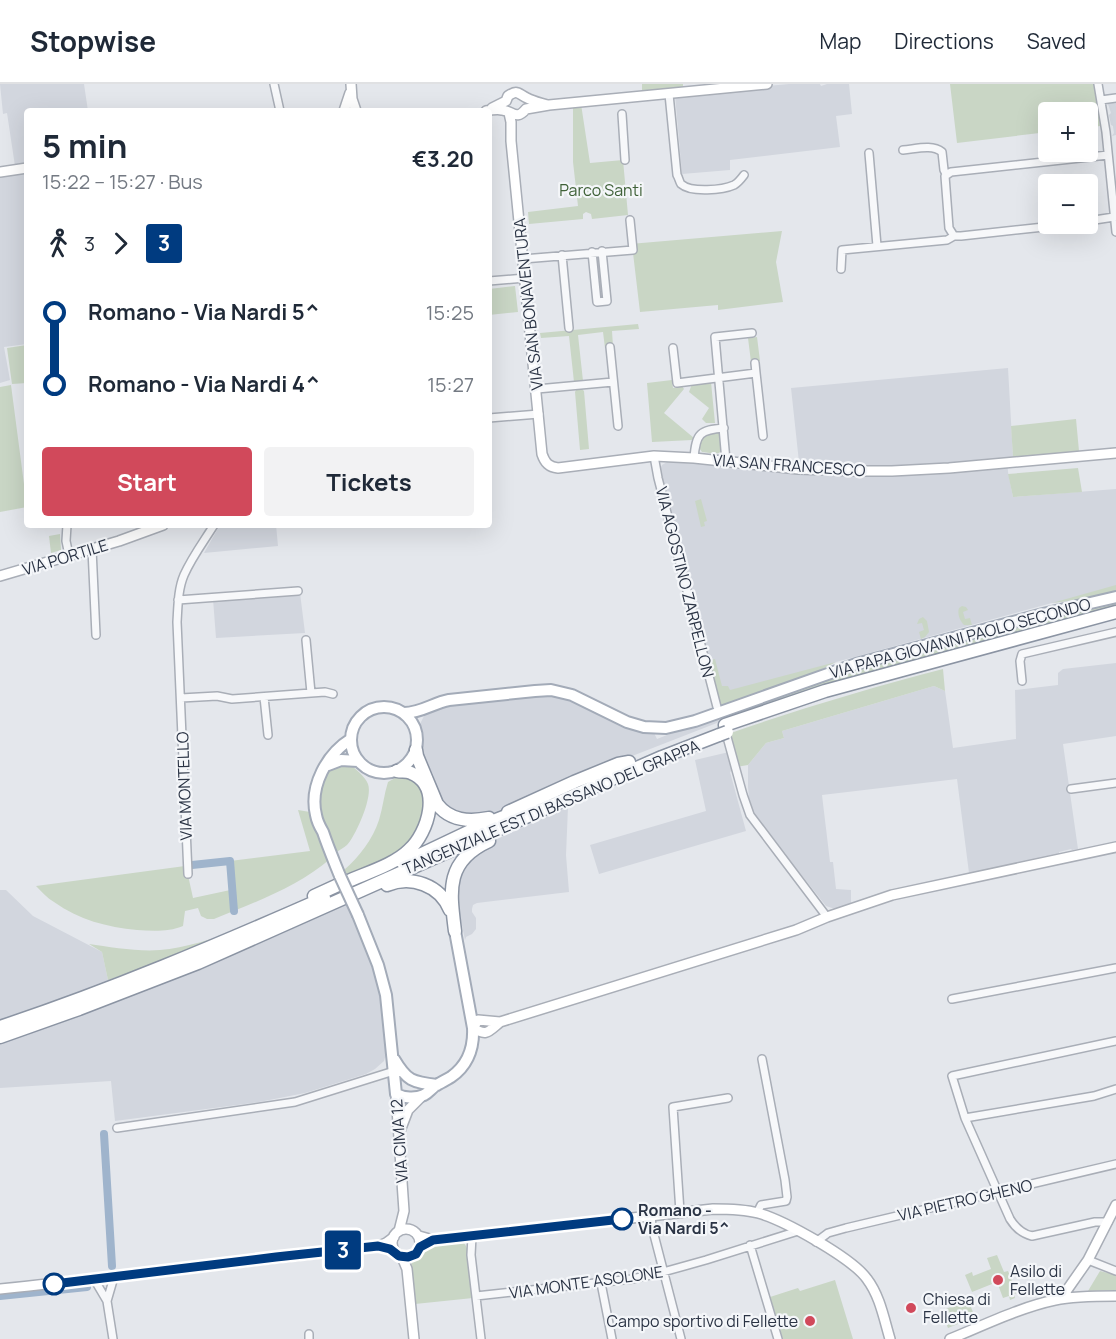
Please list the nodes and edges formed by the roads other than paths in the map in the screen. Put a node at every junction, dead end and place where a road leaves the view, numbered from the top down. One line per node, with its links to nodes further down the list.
1 (274, 84): 10 (street)
2 (767, 84): 5 (street)
3 (1098, 84): 8 (street)
4 (351, 87): 11 (street); 12 (street)
5 (669, 94): 9 (street); 25 (street)
6 (526, 98): 9 (street); 13 (street); 15 (street)
7 (1116, 98): 8 (street)
8 (1101, 100): 20 (street)
9 (549, 105): 15 (street)
10 (279, 108)
11 (345, 108)
12 (355, 108)
13 (507, 108): 14 (street); 15 (street); 19 (street, VIA SAN BONAVENTURA)
14 (492, 110)
15 (524, 111): 19 (street, VIA SAN BONAVENTURA)
16 (622, 114): 21 (street)
17 (903, 150): 24 (street)
18 (869, 153): 32 (street)
19 (513, 154): 36 (street, VIA SAN BONAVENTURA)
20 (1108, 155): 24 (street); 26 (street)
21 (625, 160)
22 (24, 168): 23 (street)
23 (0, 172)
24 (946, 174): 31 (street)
25 (744, 175)
26 (1114, 217): 27 (street); 30 (street)
27 (1098, 219)
28 (630, 220): 33 (street)
29 (1038, 228): 31 (street)
30 (1116, 232)
31 (954, 236): 32 (street)
32 (877, 246): 37 (street)
33 (602, 251): 34 (street); 34 (street)
34 (592, 252): 35 (street)
35 (562, 255): 36 (street); 40 (street)
36 (523, 259): 38 (street, VIA SAN BONAVENTURA)
37 (841, 269)
38 (525, 278): 39 (street); 48 (street, VIA SAN BONAVENTURA)
39 (492, 281)
40 (569, 328)
41 (752, 333): 46 (street)
42 (610, 347): 47 (street)
43 (673, 348): 46 (street)
44 (755, 363): 45 (street)
45 (756, 373): 46 (street); 53 (street)
46 (719, 377): 52 (street)
47 (613, 382): 48 (street); 51 (street)
48 (537, 389): 49 (street, VIA SAN BONAVENTURA)
49 (539, 414): 50 (street); 55 (street, VIA SAN BONAVENTURA)
50 (492, 418)
51 (618, 426)
52 (724, 428): 57 (street); 58 (street)
53 (763, 436)
54 (1116, 453): 58 (street, VIA SAN FRANCESCO)
55 (542, 454): 56 (street, VIA SAN FRANCESCO)
56 (654, 456): 57 (street, VIA SAN FRANCESCO); 78 (street, VIA AGOSTINO ZARPELLON)
57 (694, 458): 58 (street, VIA SAN FRANCESCO)
58 (726, 461)
59 (67, 528): 63 (street)
60 (155, 528): 62 (street, VIA PORTILE)
61 (212, 528): 67 (street, VIA MONTELLO)
62 (92, 549): 63 (street, VIA PORTILE); 71 (street)
63 (69, 555): 64 (street, VIA PORTILE)
64 (0, 576)
65 (298, 591): 67 (street)
66 (1116, 597): 79 (main road, VIA PAPA GIOVANNI PAOLO SECONDO)
67 (178, 600): 77 (street, VIA MONTELLO)
68 (1116, 612): 82 (highway, TANGENZIALE EST DI BASSANO DEL GRAPPA)
69 (1116, 620): 82 (highway, TANGENZIALE EST DI BASSANO DEL GRAPPA)
70 (1116, 632): 73 (street)
71 (96, 635)
72 (306, 640): 74 (street)
73 (1022, 681)
74 (311, 693): 75 (street); 76 (street)
75 (333, 694)
76 (264, 697): 77 (street); 83 (street)
77 (181, 698): 94 (street, VIA MONTELLO)
78 (717, 707)
79 (427, 708): 80 (main road, VIA PAPA GIOVANNI PAOLO SECONDO); 81 (main road)
80 (404, 713): 81 (main road); 84 (main road, VIA PAPA GIOVANNI PAOLO SECONDO)
81 (417, 731): 85 (main road)
82 (723, 731): 87 (highway, TANGENZIALE EST DI BASSANO DEL GRAPPA); 91 (highway, TANGENZIALE EST DI BASSANO DEL GRAPPA); 96 (street)
83 (268, 735)
84 (351, 740): 86 (main road); 88 (main road)
85 (416, 750): 87 (highway); 89 (main road)
86 (358, 761): 88 (main road); 89 (main road)
87 (629, 762): 97 (highway, TANGENZIALE EST DI BASSANO DEL GRAPPA)
88 (325, 767): 95 (main road)
89 (397, 771): 95 (highway)
90 (1116, 783): 92 (street)
91 (600, 784): 98 (highway); 99 (highway, TANGENZIALE EST DI BASSANO DEL GRAPPA)
92 (1071, 789)
93 (1116, 847): 96 (street)
94 (188, 873)
95 (341, 881): 97 (highway); 106 (main road, VIA CIMA 12, bridge)
96 (828, 917): 103 (street)
97 (250, 930): 102 (highway, TANGENZIALE EST DI BASSANO DEL GRAPPA)
98 (455, 931): 99 (highway); 103 (main road)
99 (243, 943): 104 (highway, TANGENZIALE EST DI BASSANO DEL GRAPPA)
100 (1116, 968): 101 (street)
101 (952, 999)
102 (0, 1027)
103 (473, 1028): 109 (main road)
104 (0, 1037)
105 (1116, 1041): 114 (street)
106 (393, 1058): 108 (main road, VIA CIMA 12); 109 (main road)
107 (762, 1059): 122 (street)
108 (394, 1071): 111 (main road, VIA CIMA 12); 115 (street)
109 (437, 1085): 111 (main road); 112 (main road)
110 (1116, 1089): 114 (street)
111 (396, 1094): 112 (main road); 116 (street, VIA CIMA 12)
112 (423, 1095): 116 (street)
113 (728, 1098): 121 (street)
114 (965, 1118): 118 (street)
115 (117, 1128)
116 (399, 1136): 120 (street, VIA CIMA 12)
117 (1116, 1164): 118 (street, VIA PIETRO GHENO)
118 (998, 1191): 124 (street); 130 (street, VIA PIETRO GHENO)
119 (1116, 1205): 124 (street)
120 (404, 1211): 126 (street); 127 (street)
121 (680, 1212): 122 (street); 123 (street)
122 (757, 1213): 125 (street)
123 (651, 1215): 128 (street); 137 (street)
124 (1108, 1222): 135 (street)
125 (798, 1231): 130 (street); 131 (street, VIA MONTE ASOLONE)
126 (416, 1233): 127 (street); 129 (street); 133 (street)
127 (396, 1234): 132 (street); 134 (street)
128 (472, 1236): 129 (street); 142 (street)
129 (433, 1240): 133 (street)
130 (816, 1242): 152 (street)
131 (750, 1245): 137 (street, VIA MONTE ASOLONE); 151 (street)
132 (378, 1246): 134 (street); 138 (street)
133 (420, 1247): 134 (street)
134 (403, 1255): 147 (street)
135 (1088, 1260): 136 (street); 144 (street)
136 (1116, 1271)
137 (663, 1272): 140 (street, VIA MONTE ASOLONE); 150 (street)
138 (114, 1277): 139 (street); 145 (street)
139 (94, 1279): 141 (street); 145 (street)
140 (601, 1282): 142 (street, VIA MONTE ASOLONE); 149 (street)
141 (0, 1289)
142 (476, 1296): 148 (street)
143 (1116, 1296): 144 (street)
144 (1064, 1298): 153 (street)
145 (107, 1301): 146 (street)
146 (113, 1339)
147 (414, 1339)
148 (481, 1339)
149 (612, 1339)
150 (681, 1339)
151 (778, 1339)
152 (890, 1339)
153 (950, 1339)

